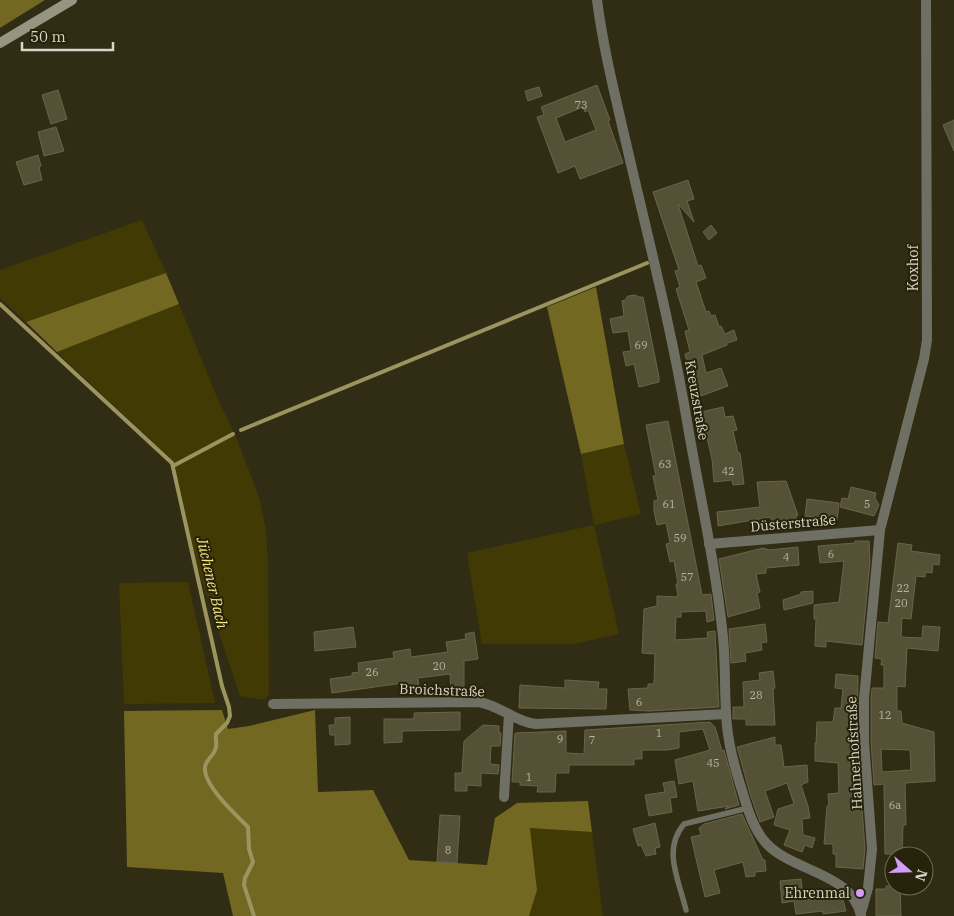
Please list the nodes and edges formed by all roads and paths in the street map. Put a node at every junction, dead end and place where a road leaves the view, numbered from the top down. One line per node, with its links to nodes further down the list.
1 (72, 0): 4 (main road)
2 (597, 0): 6 (street, Kreuzstraße)
3 (926, 0): 5 (street, Koxhof)
4 (0, 43)
5 (880, 530): 6 (street, Düsterstraße); 13 (street, Hahnerhofstraße)
6 (709, 544): 9 (street, Kreuzstraße)
7 (273, 704): 8 (street, Broichstraße)
8 (509, 714): 9 (street, Broichstraße); 10 (street)
9 (726, 714): 11 (street, Kreuzstraße)
10 (504, 797)
11 (748, 808): 12 (lane); 13 (street, Kreuzstraße)
12 (686, 910)
13 (861, 915)

